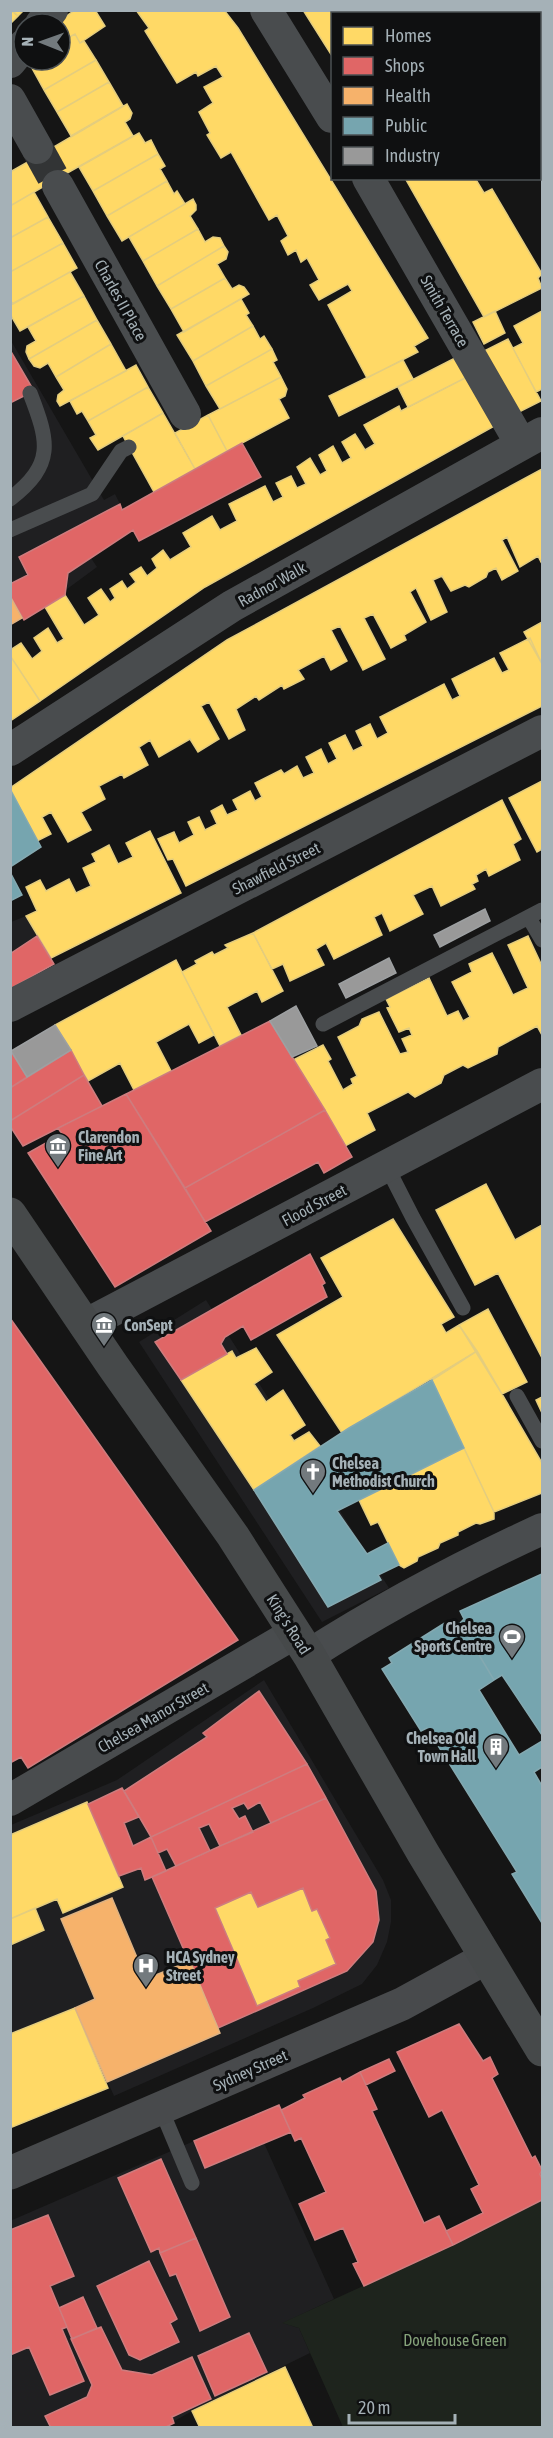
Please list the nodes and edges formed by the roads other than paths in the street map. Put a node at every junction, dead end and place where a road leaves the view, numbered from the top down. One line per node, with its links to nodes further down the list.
1 (266, 10): 3 (street)
2 (10, 100): 4 (street)
3 (331, 114)
4 (37, 148)
5 (369, 180): 9 (street, Smith Terrace)
6 (58, 186): 8 (street, Charles II Place)
7 (30, 393): 11 (lane)
8 (177, 418)
9 (532, 439): 14 (street, Radnor Walk)
10 (129, 447): 12 (lane)
11 (10, 499)
12 (10, 530)
13 (543, 731): 17 (street, Shawfield Street)
14 (10, 750)
15 (536, 914): 16 (lane); 18 (lane)
16 (543, 940)
17 (10, 1006)
18 (322, 1024)
19 (543, 1084): 20 (street, Flood Street)
20 (387, 1167): 22 (lane); 23 (street, Flood Street)
21 (10, 1214): 23 (main road, King's Road)
22 (463, 1308)
23 (85, 1325): 27 (main road, King's Road)
24 (517, 1396): 25 (lane)
25 (543, 1441)
26 (543, 1528): 27 (street, Chelsea Manor Street)
27 (302, 1644): 28 (street, Chelsea Manor Street); 29 (main road, King's Road)
28 (10, 1800)
29 (486, 1958): 30 (main road, King's Road); 31 (main road, Sydney Street)
30 (543, 2050)
31 (161, 2109): 32 (main road, Sydney Street); 33 (lane)
32 (10, 2173)
33 (192, 2183)

